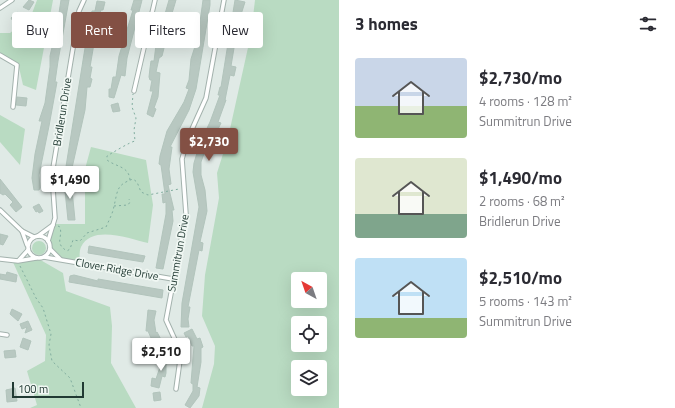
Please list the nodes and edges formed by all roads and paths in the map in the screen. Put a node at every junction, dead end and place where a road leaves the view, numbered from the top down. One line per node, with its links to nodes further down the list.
1 (12, 0): 5 (street)
2 (84, 0): 14 (street, Bridlerun Drive)
3 (155, 0): 7 (street)
4 (224, 0): 10 (street, Summitrun Drive)
5 (0, 8)
6 (0, 55): 8 (street)
7 (134, 91): 9 (path)
8 (13, 107)
9 (130, 180): 10 (path); 12 (path)
10 (184, 188): 25 (street, Summitrun Drive)
11 (129, 199): 12 (path)
12 (114, 206): 14 (path)
13 (0, 210): 15 (street)
14 (54, 224): 16 (street); 17 (street, Bridlerun Drive)
15 (22, 232): 16 (street); 18 (street)
16 (36, 237): 17 (street); 18 (street)
17 (48, 241): 19 (street)
18 (28, 248): 22 (street); 24 (street)
19 (50, 249): 20 (street); 23 (street, Clover Ridge Drive)
20 (44, 257): 22 (street, Clover Ridge Drive); 23 (street, Clover Ridge Drive)
21 (0, 258): 24 (street, Clover Ridge Drive)
22 (37, 258): 24 (street, Clover Ridge Drive)
23 (61, 260): 25 (street, Clover Ridge Drive)
24 (18, 261): 29 (path)
25 (173, 279): 28 (street, Summitrun Drive)
26 (0, 334): 27 (street)
27 (7, 335)
28 (176, 389)
29 (81, 408)

